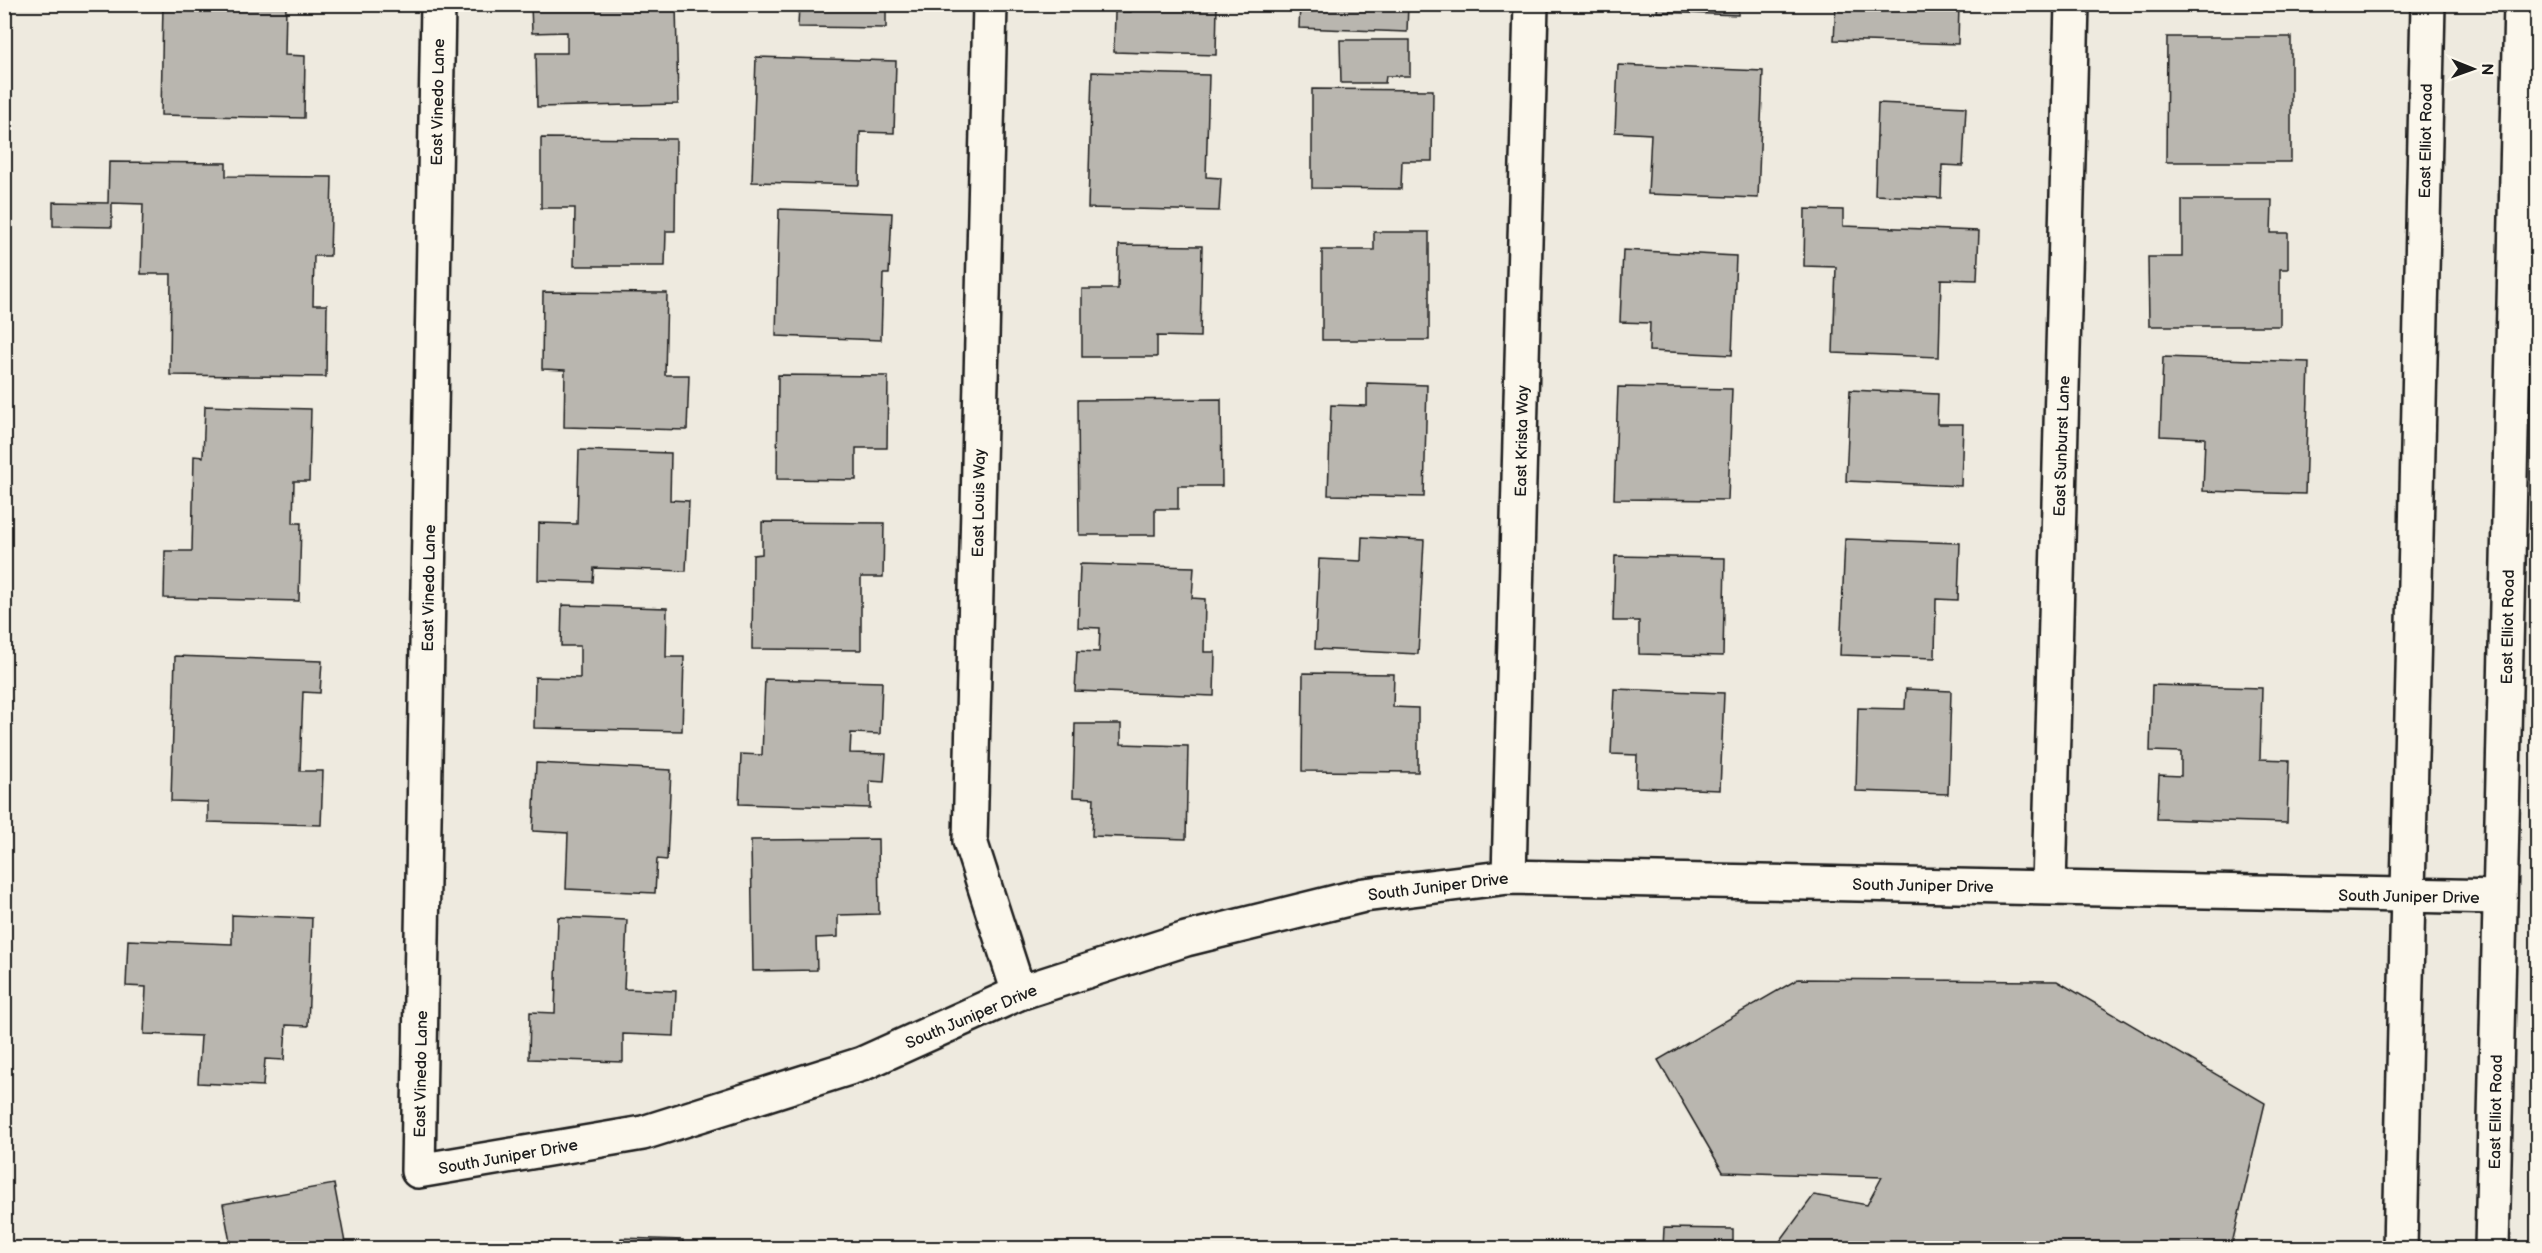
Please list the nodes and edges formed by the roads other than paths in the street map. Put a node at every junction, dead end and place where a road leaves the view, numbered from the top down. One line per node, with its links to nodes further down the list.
1 (438, 4): 12 (street, East Vinedo Lane)
2 (990, 4): 11 (street, East Louis Way)
3 (1531, 4): 7 (street, East Krista Way)
4 (2072, 4): 8 (street, East Sunburst Lane)
5 (2428, 4): 9 (street, East Elliot Road)
6 (2521, 4): 10 (street, East Elliot Road)
7 (1509, 877): 8 (street, South Juniper Drive); 11 (street, South Juniper Drive)
8 (2049, 887): 9 (street, South Juniper Drive)
9 (2408, 896): 10 (street, South Juniper Drive); 13 (street, East Elliot Road)
10 (2500, 897): 14 (street, East Elliot Road)
11 (1019, 993): 12 (street, South Juniper Drive)
12 (418, 1171)
13 (2400, 1248)
14 (2492, 1248)

